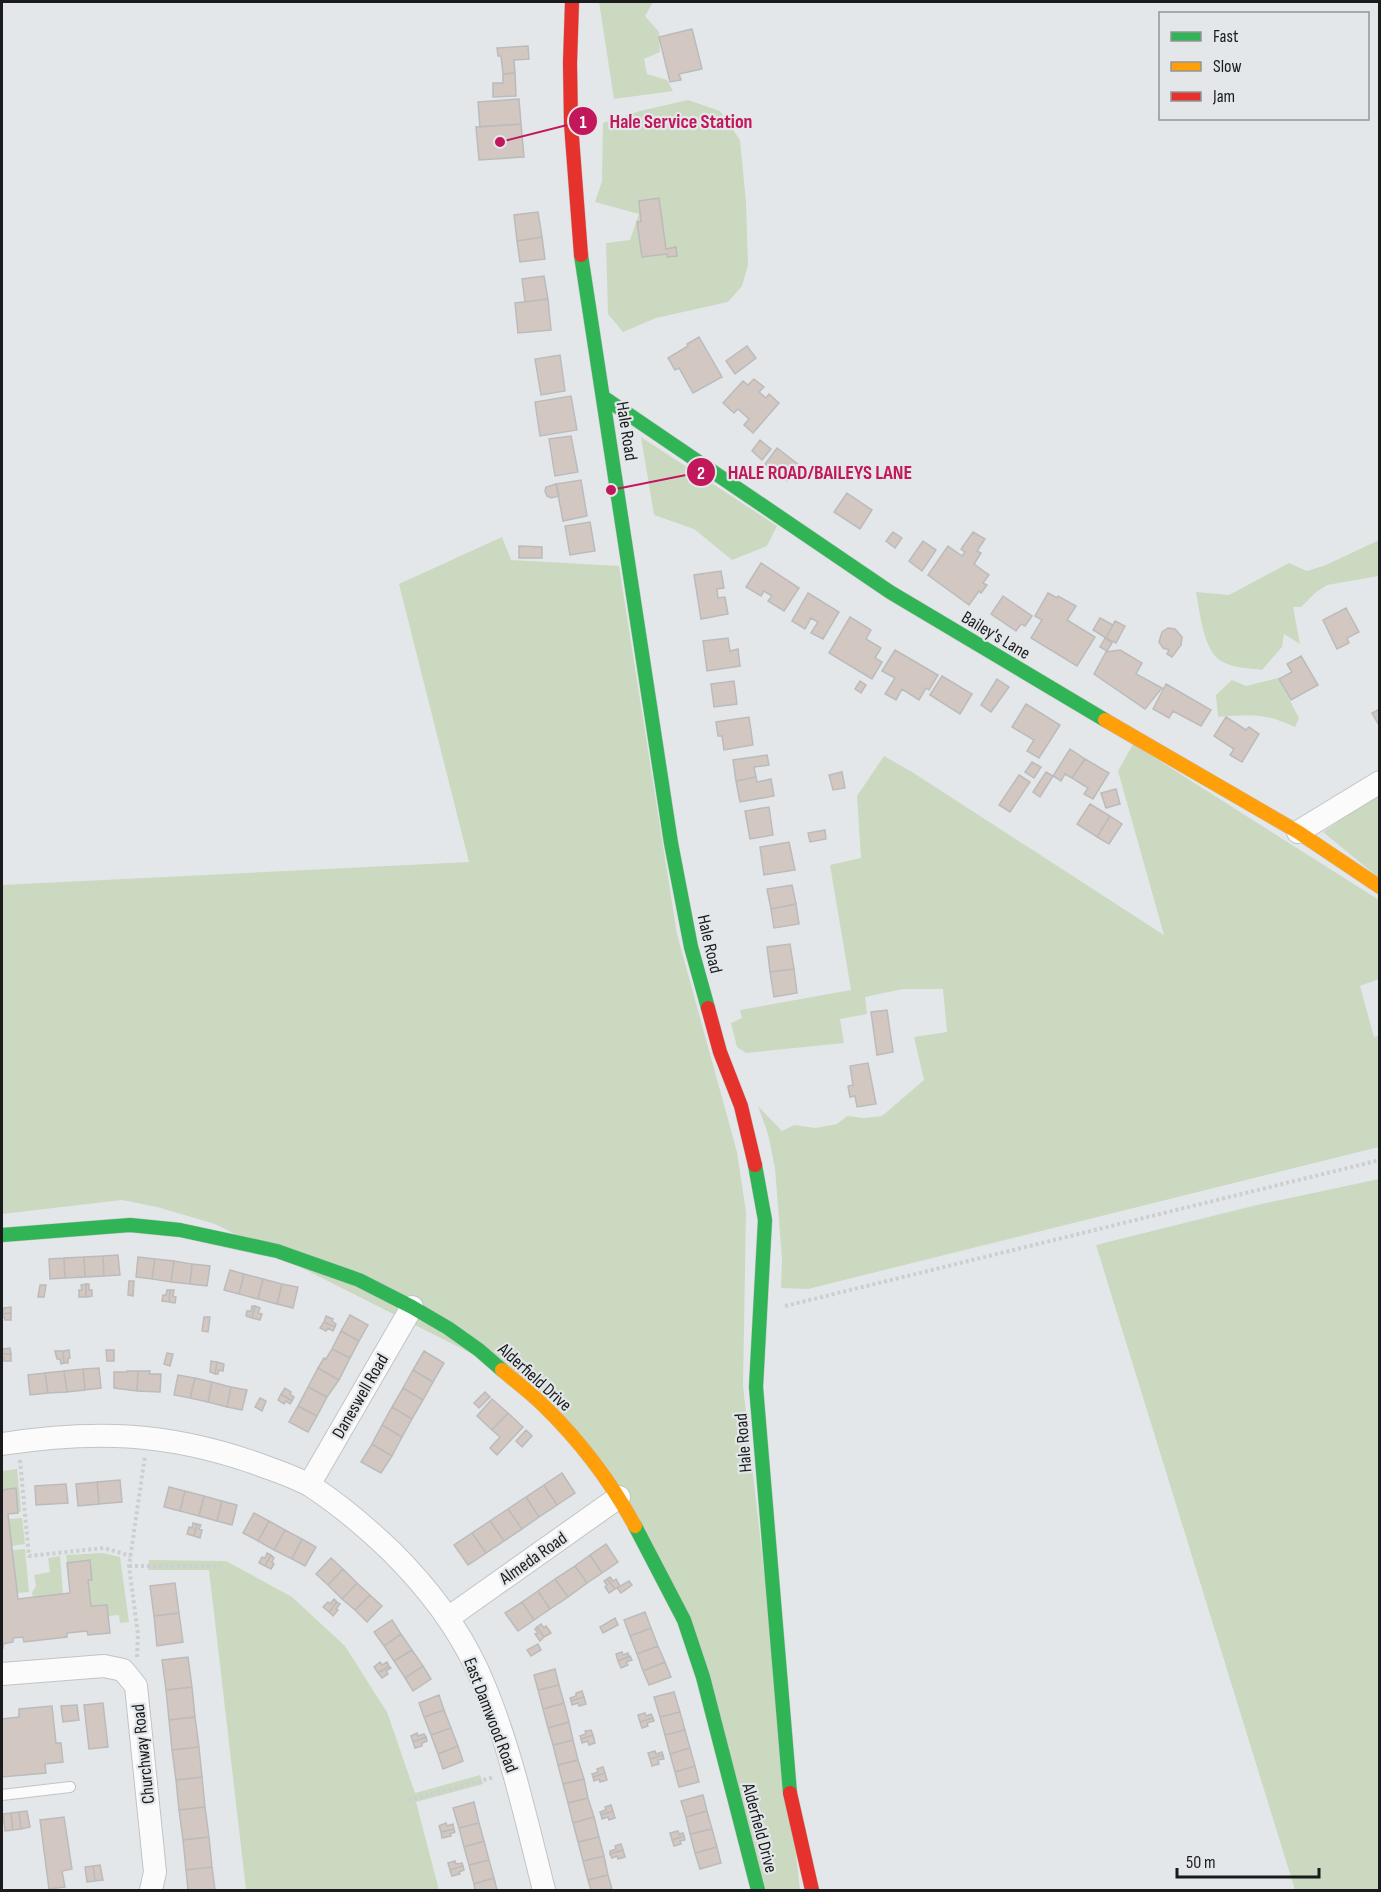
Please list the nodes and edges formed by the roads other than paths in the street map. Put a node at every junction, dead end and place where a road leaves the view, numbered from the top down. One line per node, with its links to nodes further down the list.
1 (572, 2): 2 (street, Hale Road)
2 (603, 398): 4 (street, Bailey's Lane); 18 (street, Hale Road)
3 (1380, 782): 4 (street)
4 (1298, 832): 5 (street, Bailey's Lane)
5 (1380, 887)
6 (2, 1235): 7 (street, Alderfield Drive)
7 (412, 1307): 9 (street, Daneswell Road); 10 (street, Alderfield Drive)
8 (10, 1443): 9 (street, East Damwood Road)
9 (309, 1485): 11 (street, East Damwood Road)
10 (619, 1497): 11 (street, Almeda Road); 17 (street, Alderfield Drive)
11 (447, 1618): 16 (street, East Damwood Road)
12 (2, 1674): 15 (street, Churchway Road)
13 (70, 1787): 14 (lane)
14 (2, 1795)
15 (151, 1890)
16 (544, 1890)
17 (758, 1890)
18 (812, 1890)

